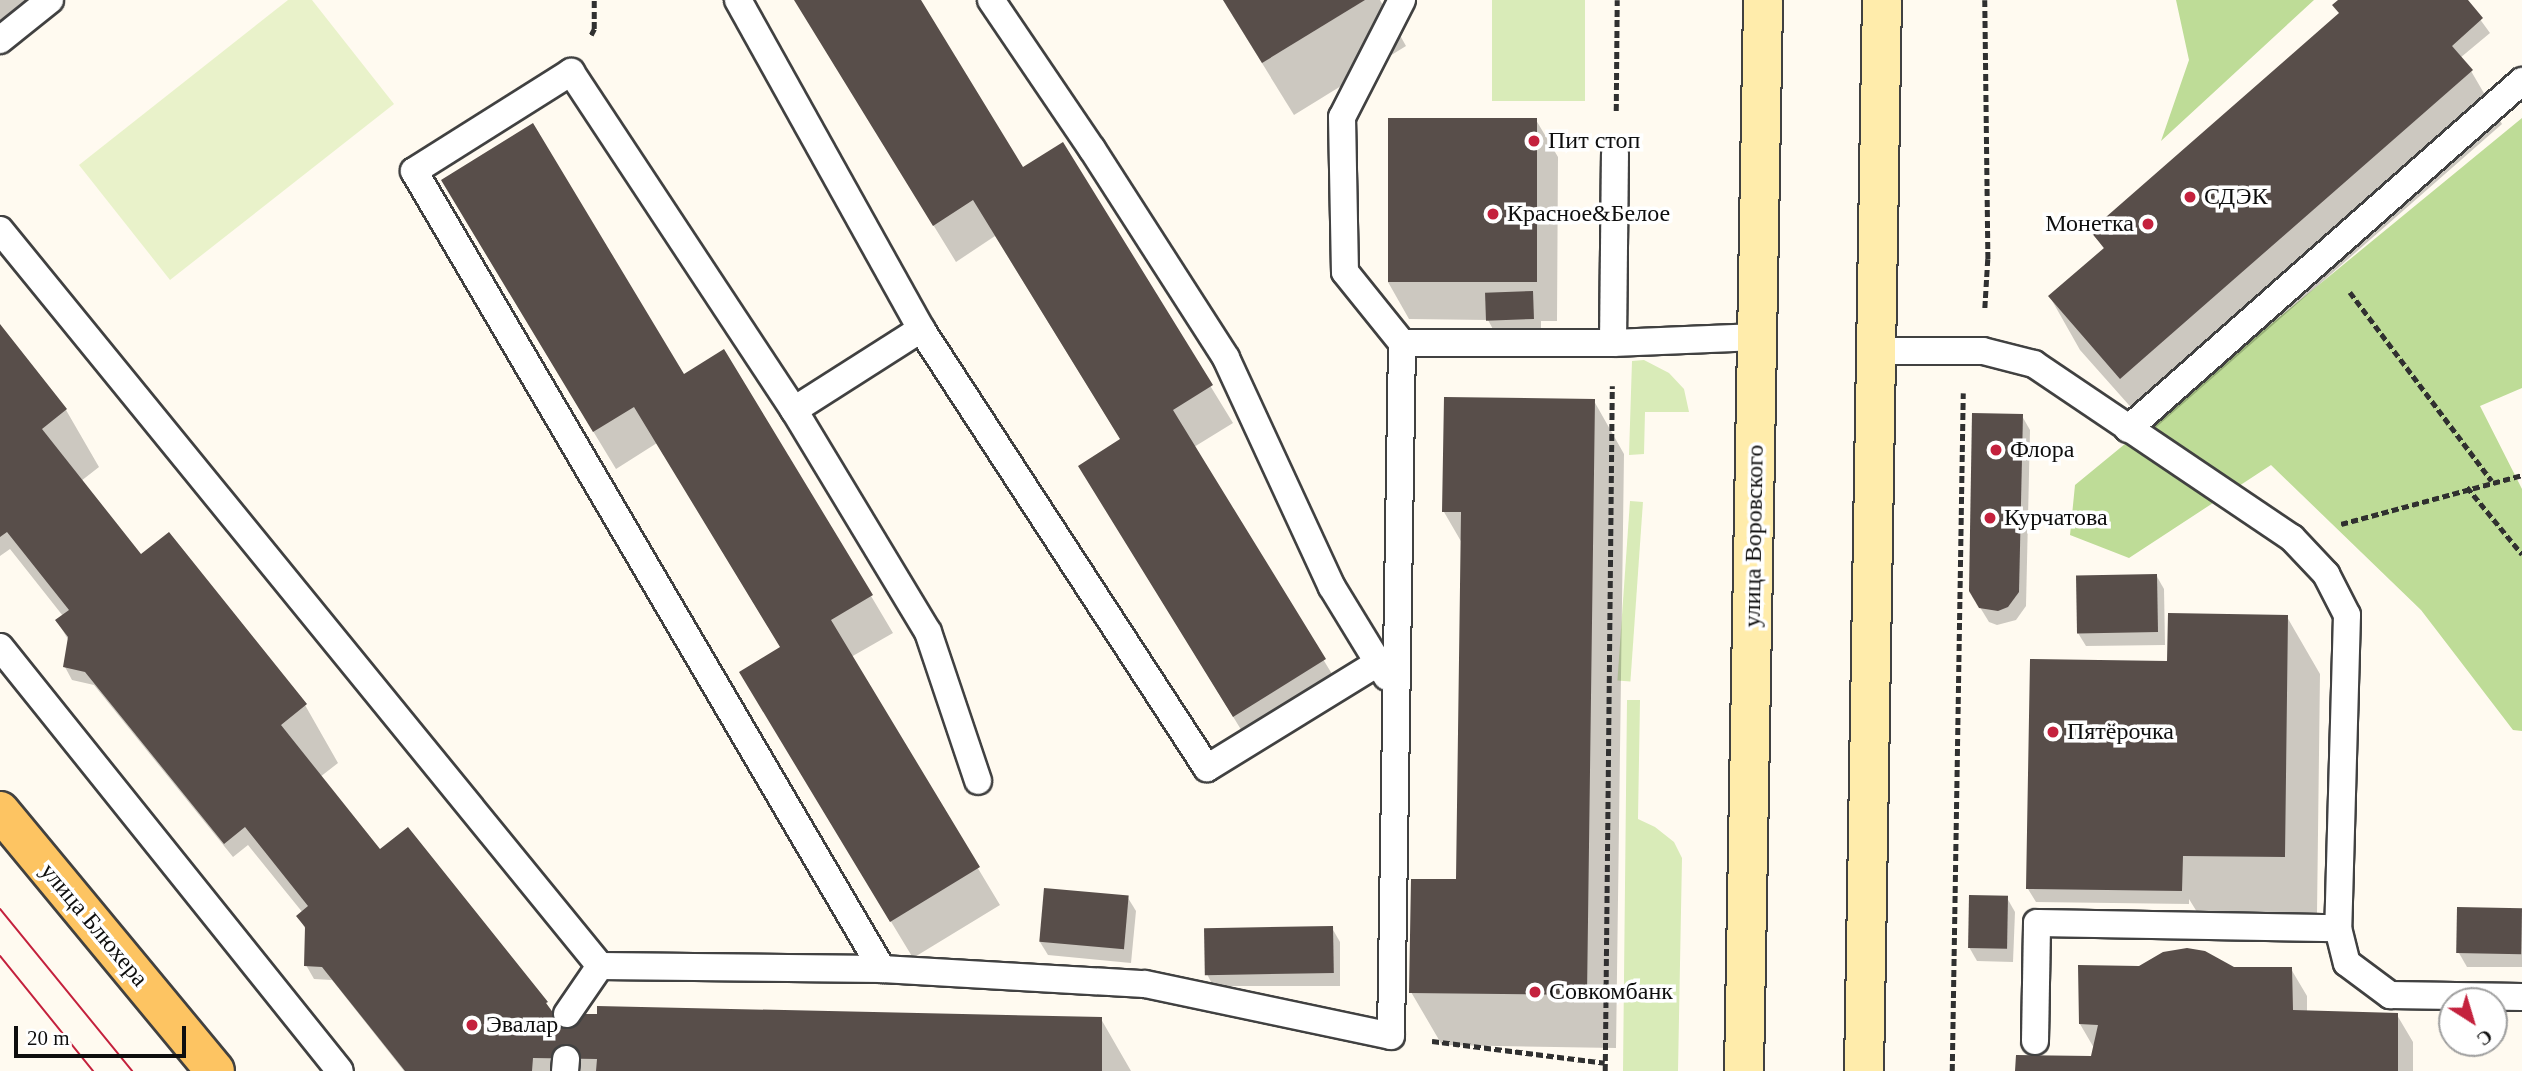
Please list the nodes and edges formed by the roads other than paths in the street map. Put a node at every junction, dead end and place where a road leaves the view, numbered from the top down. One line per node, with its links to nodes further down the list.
1 (50, 0): 7 (lane)
2 (738, 0): 11 (lane)
3 (991, 0): 19 (lane)
4 (1402, 0): 13 (lane)
5 (1763, 0): 12 (main road, улица Воровского)
6 (1882, 0): 15 (main road)
7 (0, 40)
8 (2522, 81): 17 (lane)
9 (1615, 154): 14 (lane)
10 (0, 230): 24 (lane)
11 (921, 329): 16 (lane); 19 (lane)
12 (1758, 337): 14 (lane); 31 (main road, улица Воровского)
13 (1402, 343): 14 (lane); 20 (lane)
14 (1612, 343)
15 (1877, 351): 17 (lane); 32 (main road)
16 (794, 410): 21 (lane); 25 (lane)
17 (2129, 429): 23 (lane)
18 (0, 646): 30 (lane)
19 (1378, 663): 20 (lane)
20 (1397, 693): 25 (lane)
21 (978, 781)
22 (0, 811): 29 (main road, улица Блюхера)
23 (2338, 928): 26 (lane); 28 (lane)
24 (600, 966): 25 (lane); 27 (lane)
25 (882, 969)
26 (2522, 997)
27 (566, 1014)
28 (2035, 1041)
29 (215, 1071)
30 (340, 1071)
31 (1744, 1071)
32 (1864, 1071)

